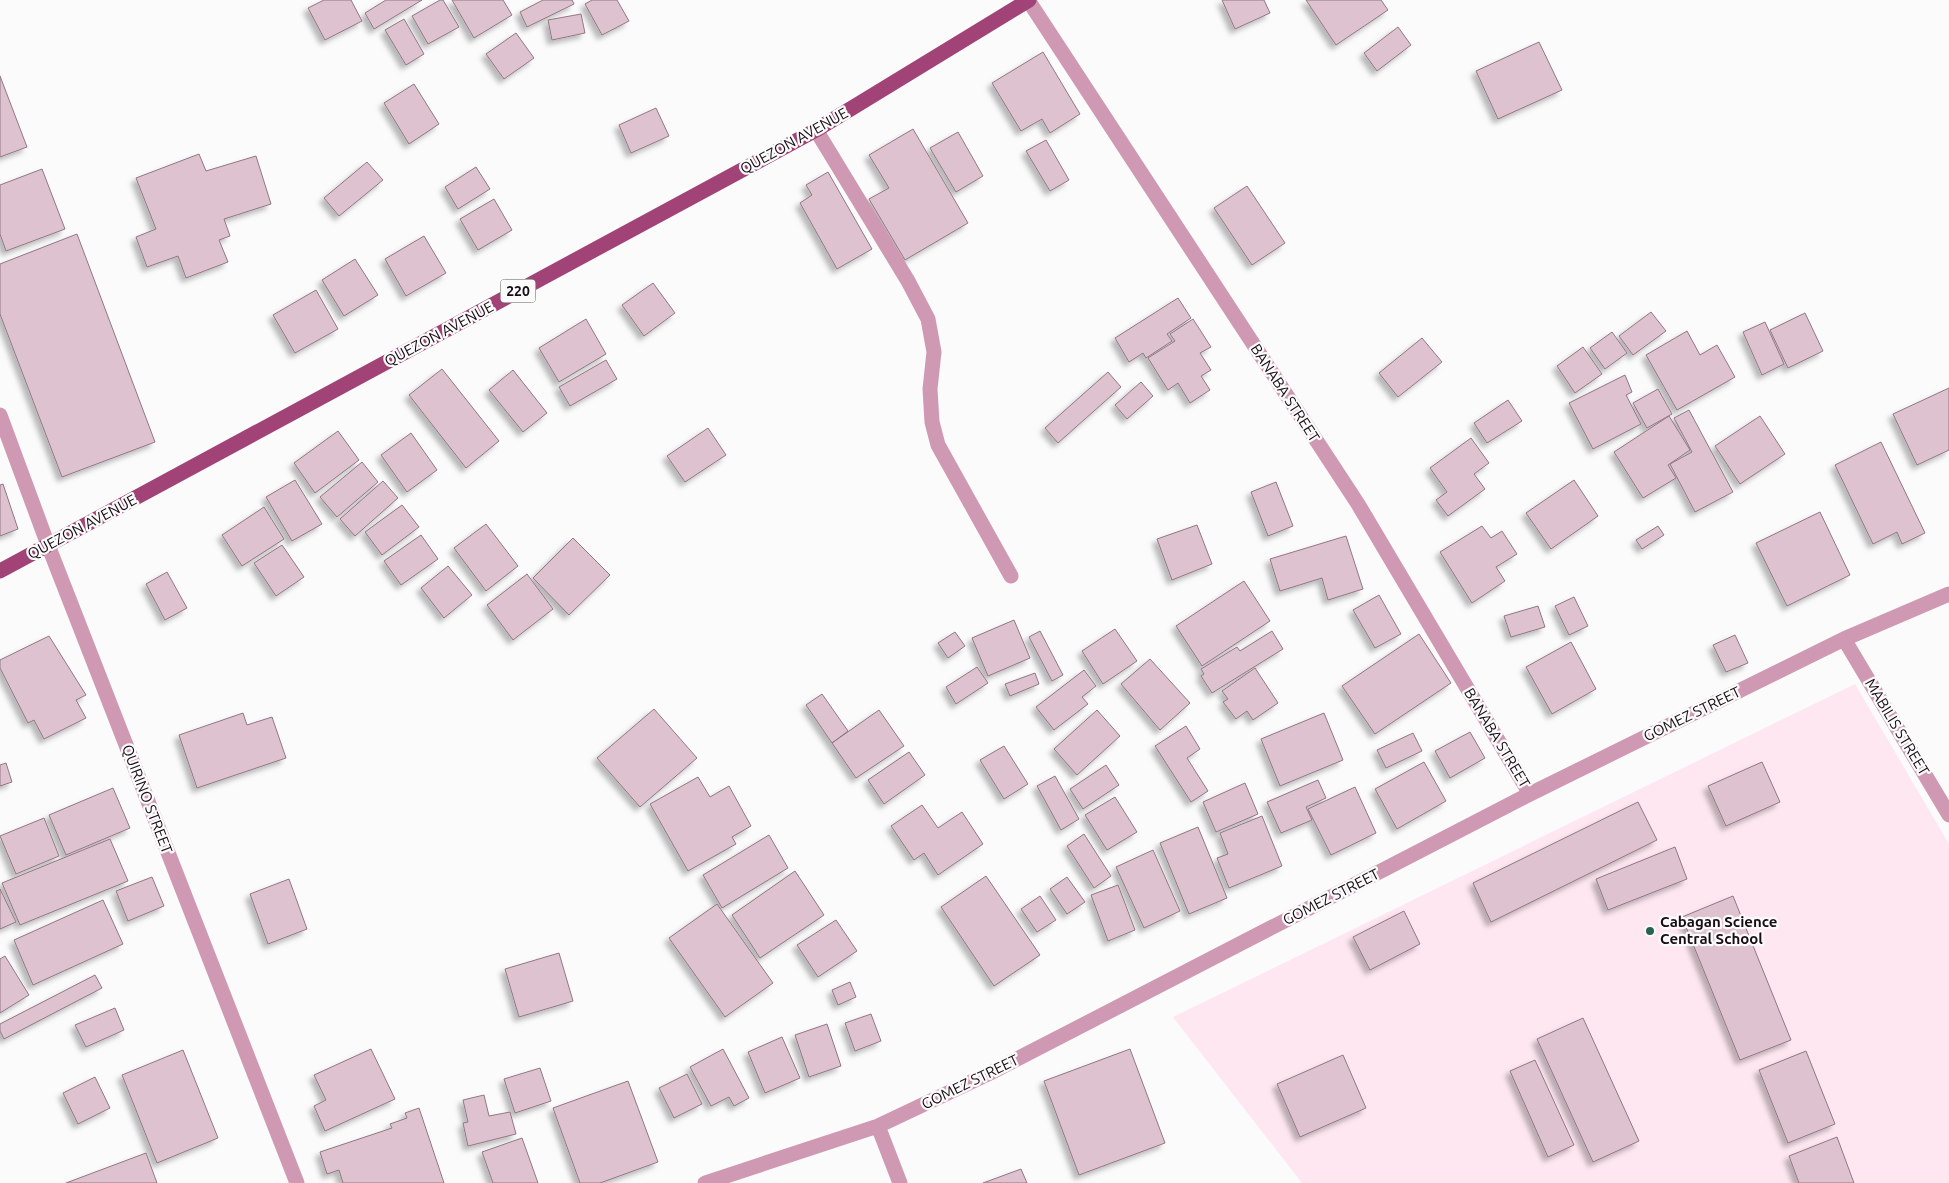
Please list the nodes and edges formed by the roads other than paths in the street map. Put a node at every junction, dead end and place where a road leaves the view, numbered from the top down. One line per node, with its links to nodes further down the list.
1 (1028, 0): 2 (main road, QUEZON AVENUE / 220); 9 (street, BANABA STREET)
2 (816, 130): 4 (main road, QUEZON AVENUE / 220); 6 (street)
3 (0, 415): 4 (street, QUIRINO STREET)
4 (48, 546): 5 (main road, QUEZON AVENUE / 220); 12 (street, QUIRINO STREET)
5 (0, 571)
6 (1011, 576)
7 (1949, 594): 8 (street, GOMEZ STREET)
8 (1844, 639): 9 (street, GOMEZ STREET); 10 (street, MABILIS STREET)
9 (1530, 794): 11 (street, GOMEZ STREET)
10 (1949, 814)
11 (878, 1126): 13 (street, GOMEZ STREET); 14 (street)
12 (297, 1183)
13 (706, 1183)
14 (900, 1183)

